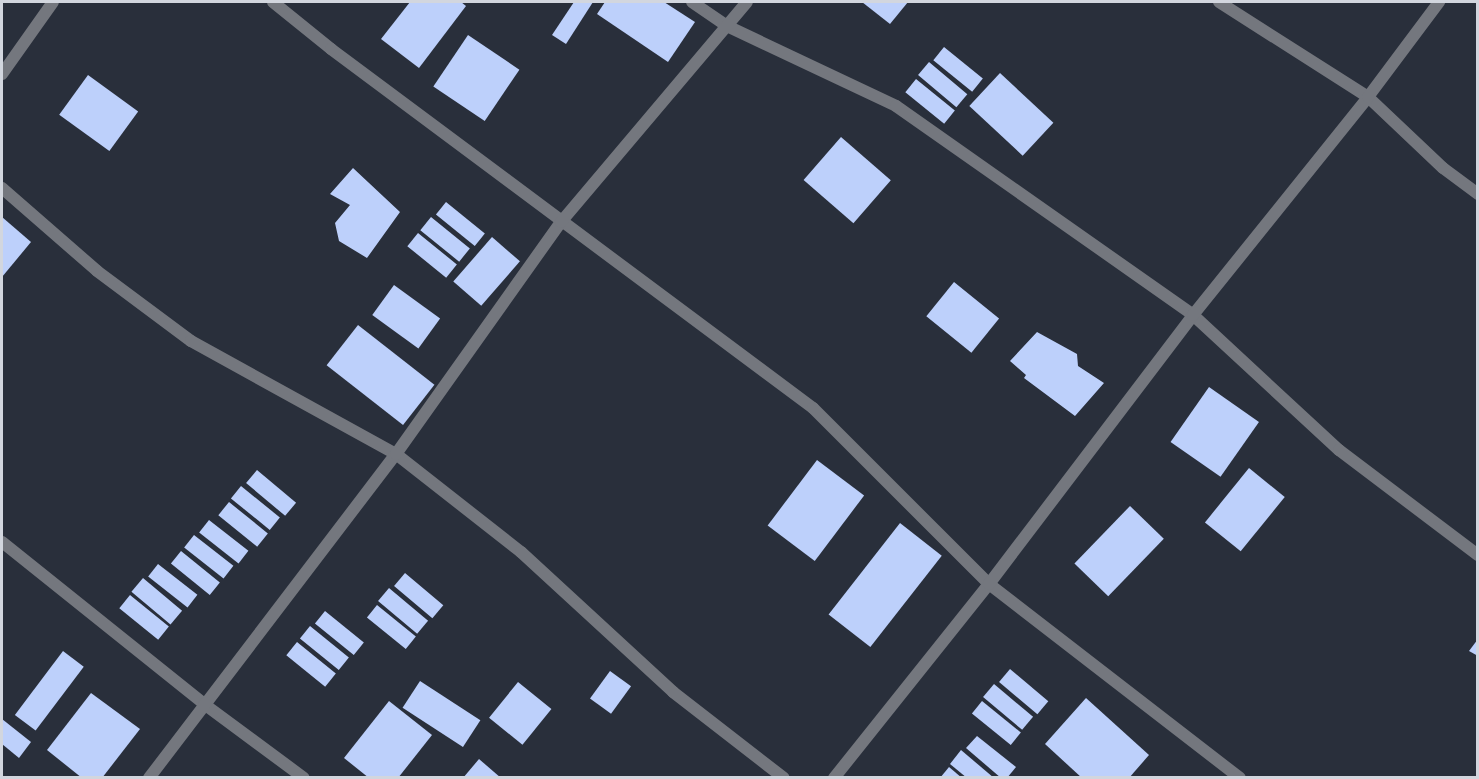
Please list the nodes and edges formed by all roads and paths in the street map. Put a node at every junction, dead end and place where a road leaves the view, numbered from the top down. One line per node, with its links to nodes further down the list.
1 (53, 2): 8 (street)
2 (273, 2): 12 (street)
3 (692, 2): 7 (street)
4 (747, 2): 7 (street)
5 (1219, 2): 9 (street)
6 (1439, 2): 9 (street)
7 (727, 26): 12 (street); 13 (street)
8 (2, 74)
9 (1368, 97): 11 (street); 13 (street)
10 (2, 188): 14 (street)
11 (1478, 194)
12 (561, 222): 14 (street); 17 (street)
13 (1193, 315): 16 (street); 17 (street)
14 (396, 453): 18 (street); 21 (street)
15 (2, 542): 18 (street)
16 (1478, 555)
17 (989, 585): 22 (street); 23 (street)
18 (204, 704): 19 (street); 20 (street)
19 (149, 777)
20 (304, 777)
21 (784, 777)
22 (834, 777)
23 (1240, 777)

